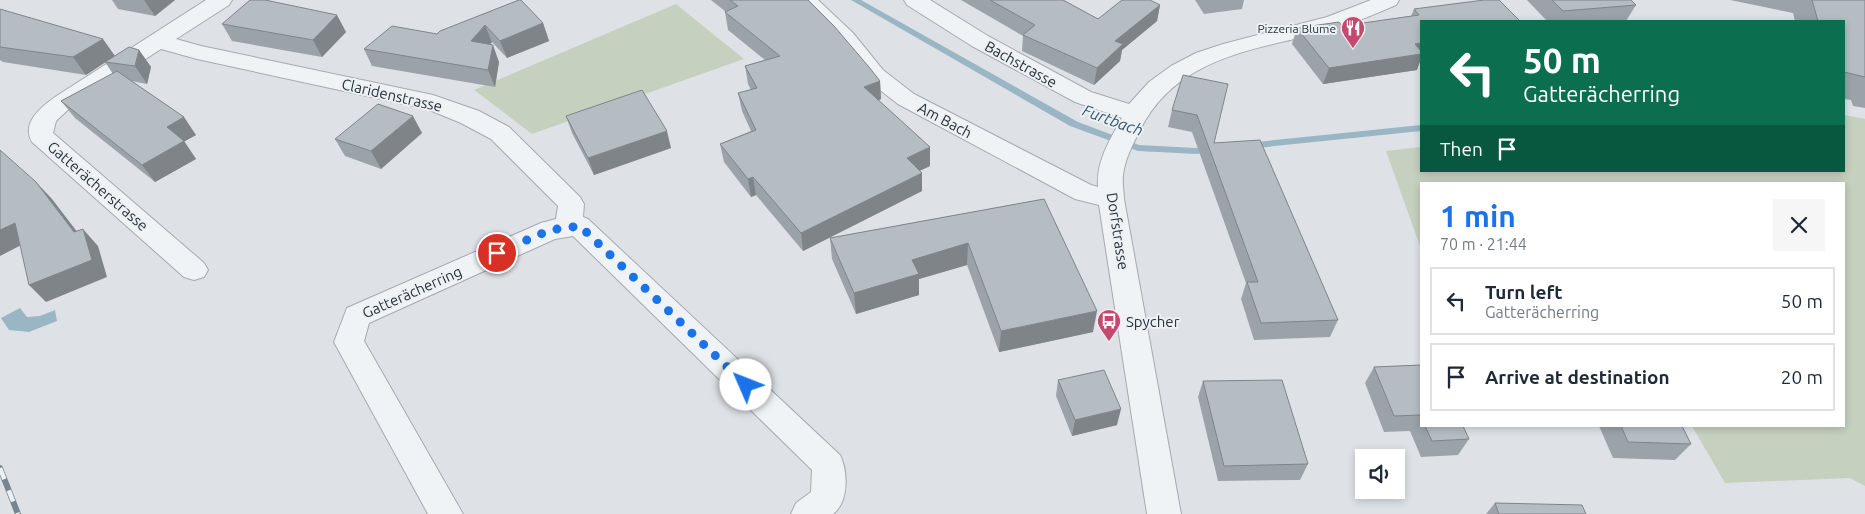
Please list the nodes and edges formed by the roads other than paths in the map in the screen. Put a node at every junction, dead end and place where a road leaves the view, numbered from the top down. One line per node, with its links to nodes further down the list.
1 (222, 0): 5 (street, Gatterächerstrasse)
2 (806, 0): 7 (street, Am Bach)
3 (915, 0): 6 (street, Bachstrasse)
4 (1388, 0): 6 (street, Dorfstrasse)
5 (159, 41): 8 (street, Claridenstrasse); 9 (street, Gatterächerstrasse)
6 (1131, 121): 7 (street, Dorfstrasse)
7 (1112, 199): 12 (street, Dorfstrasse)
8 (568, 227): 10 (street, Gatterächerring); 11 (street)
9 (194, 270)
10 (446, 514)
11 (808, 514)
12 (1164, 514)

